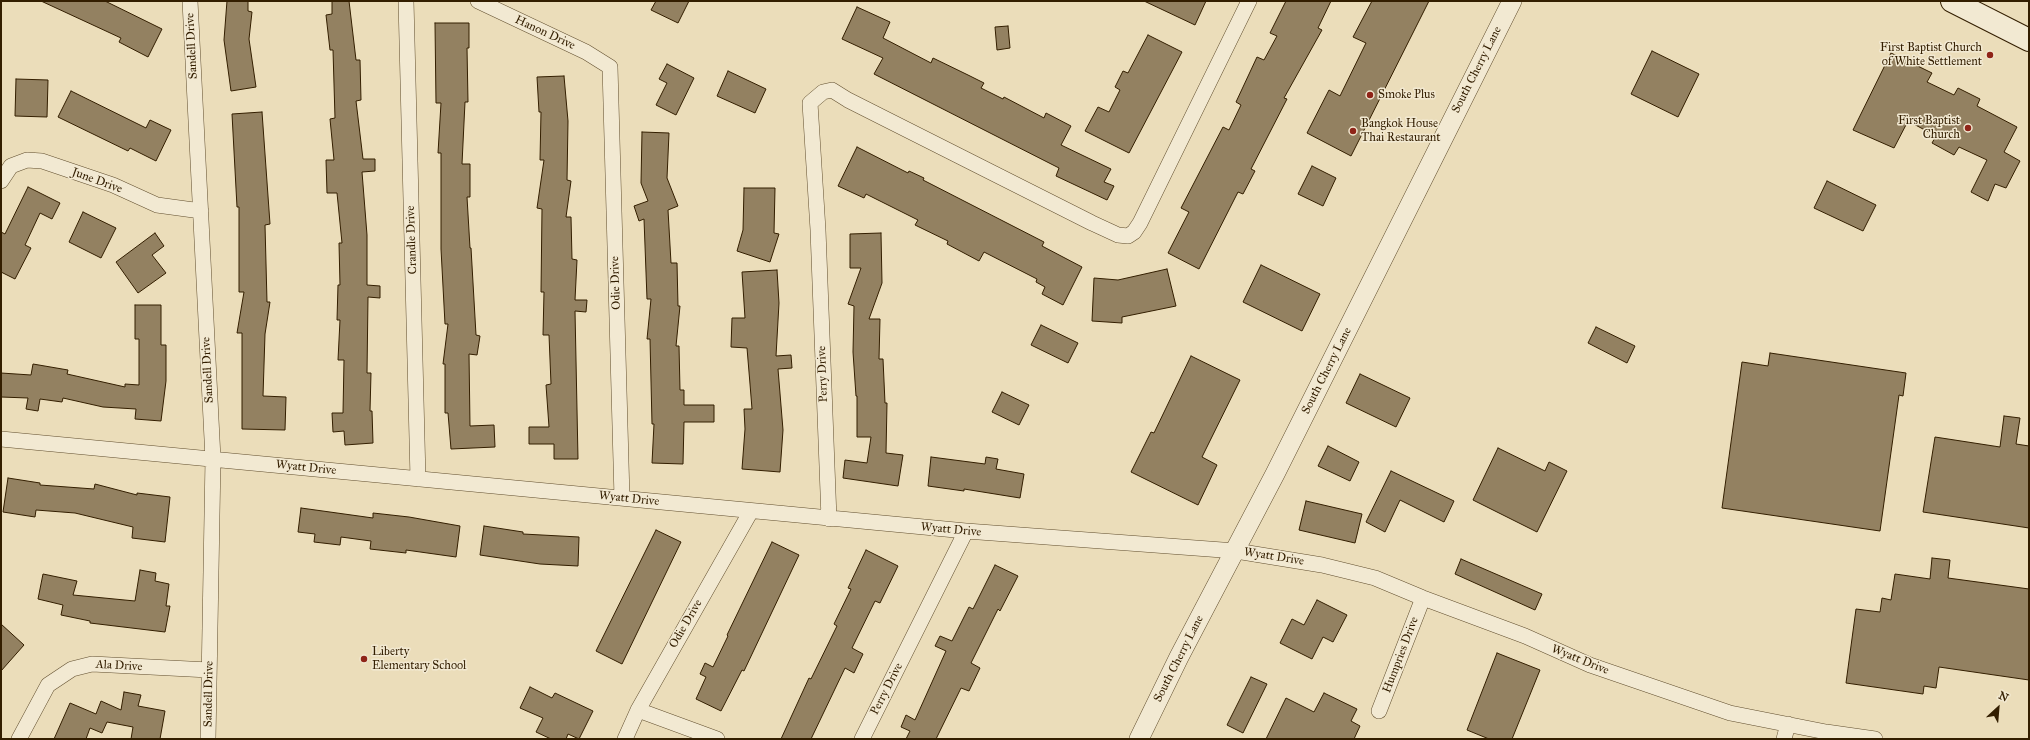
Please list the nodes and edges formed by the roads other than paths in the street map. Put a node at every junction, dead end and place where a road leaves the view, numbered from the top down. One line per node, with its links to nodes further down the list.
1 (190, 1): 10 (street, Sandell Drive)
2 (406, 1): 13 (street, Crandle Drive)
3 (478, 1): 8 (street, Hanon Drive)
4 (1249, 1): 16 (street, Perry Drive)
5 (1512, 1): 18 (street, South Cherry Lane)
6 (1952, 1): 7 (main road)
7 (2029, 40)
8 (610, 67): 14 (street, Odie Drive)
9 (1, 181): 10 (street, June Drive)
10 (201, 211): 12 (street, Sandell Drive)
11 (1, 439): 12 (street, Wyatt Drive)
12 (213, 459): 13 (street, Wyatt Drive); 20 (street, Sandell Drive)
13 (418, 479): 14 (street, Wyatt Drive)
14 (622, 498): 15 (street, Wyatt Drive)
15 (751, 511): 16 (street, Wyatt Drive); 21 (street, Odie Drive)
16 (829, 519): 17 (street, Wyatt Drive)
17 (966, 531): 18 (street, Wyatt Drive); 28 (street, Perry Drive)
18 (1236, 551): 19 (street, Wyatt Drive); 29 (street, South Cherry Lane)
19 (1423, 598): 22 (street, Humpries Drive); 23 (street, Wyatt Drive)
20 (209, 670): 24 (street, Ala Drive); 25 (street, Sandell Drive)
21 (638, 710): 26 (street, Odie Drive); 27 (street)
22 (1379, 711)
23 (1788, 724): 30 (street); 31 (street, Wyatt Drive)
24 (18, 739)
25 (208, 739)
26 (625, 739)
27 (717, 739)
28 (862, 739)
29 (1139, 739)
30 (1784, 739)
31 (1875, 739)

